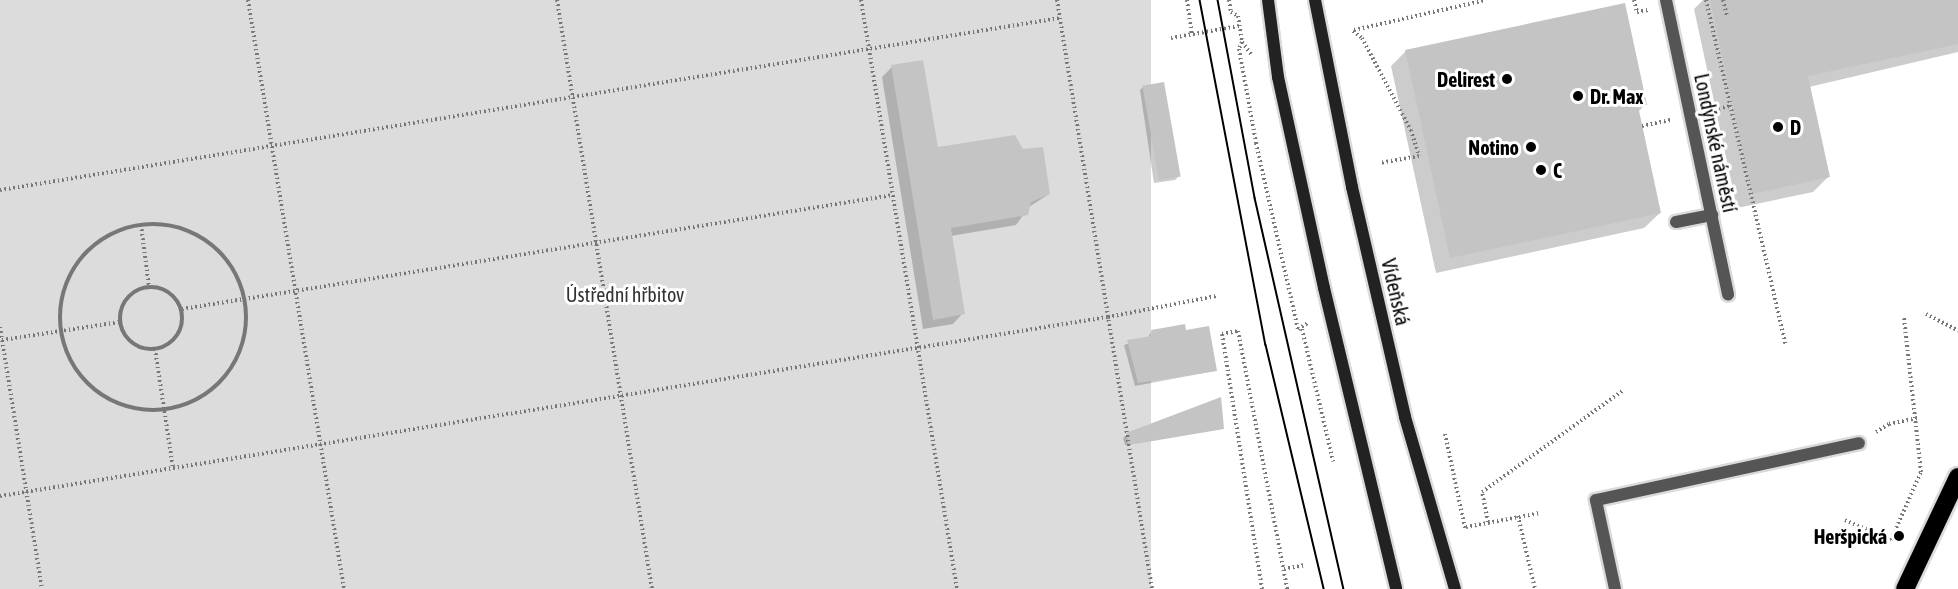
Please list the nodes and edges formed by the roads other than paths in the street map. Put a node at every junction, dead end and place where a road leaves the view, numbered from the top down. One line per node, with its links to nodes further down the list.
1 (1268, 0): 9 (main road)
2 (1315, 0): 10 (main road, Vídeňská)
3 (1666, 0): 4 (lane, Londýnské náměstí)
4 (1712, 214): 5 (lane); 6 (lane, Londýnské náměstí)
5 (1676, 222)
6 (1728, 295)
7 (1859, 443): 11 (lane)
8 (1958, 477): 12 (highway)
9 (1396, 589)
10 (1455, 589)
11 (1615, 589)
12 (1905, 589)

